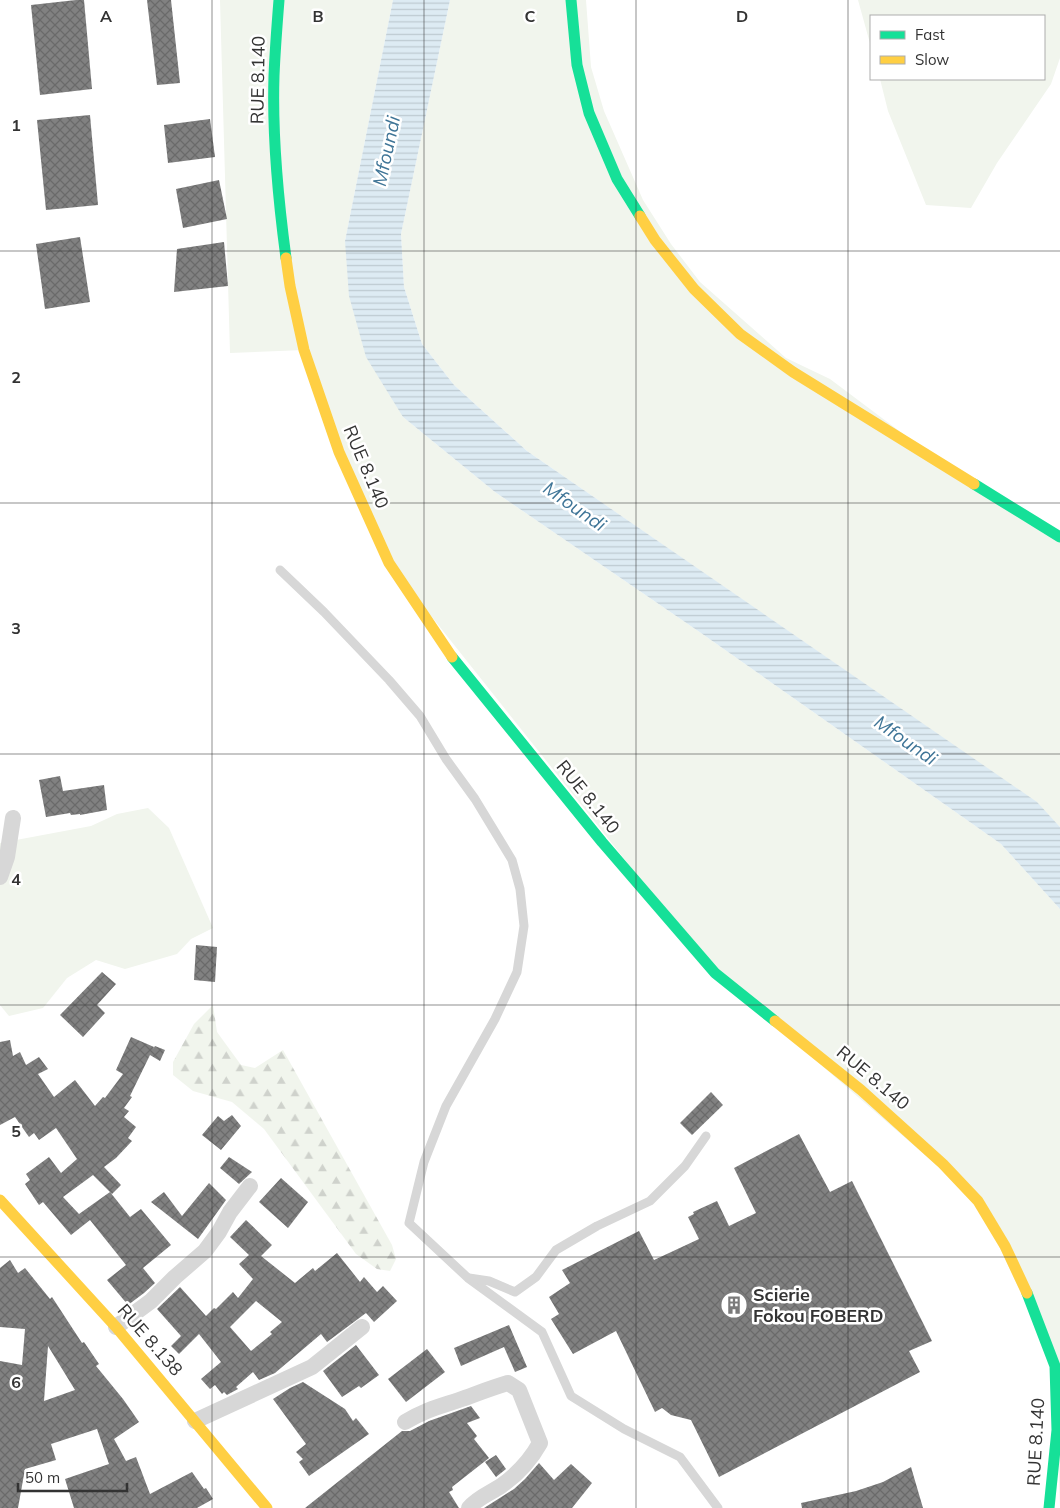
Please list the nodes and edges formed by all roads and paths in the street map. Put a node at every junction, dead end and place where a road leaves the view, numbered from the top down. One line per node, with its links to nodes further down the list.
1 (279, 0): 18 (main road, RUE 8.140)
2 (571, 0): 3 (main road)
3 (1060, 537)
4 (280, 570): 10 (lane)
5 (13, 818): 6 (street)
6 (0, 877)
7 (706, 1136): 10 (lane)
8 (250, 1186): 11 (street)
9 (0, 1200): 11 (main road, RUE 8.138)
10 (468, 1278): 17 (lane)
11 (116, 1327): 13 (main road, RUE 8.138)
12 (362, 1327): 13 (street)
13 (195, 1421): 15 (main road, RUE 8.138)
14 (405, 1422): 16 (street)
15 (268, 1508)
16 (469, 1508)
17 (718, 1508)
18 (1049, 1508)

